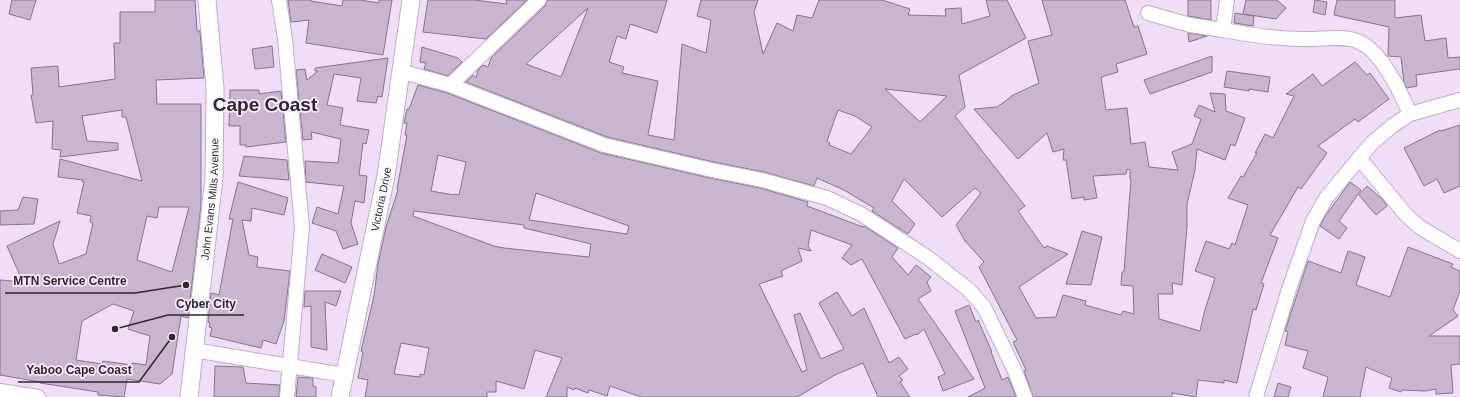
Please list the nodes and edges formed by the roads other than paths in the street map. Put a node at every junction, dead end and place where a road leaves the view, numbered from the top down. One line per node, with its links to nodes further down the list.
1 (207, 0): 14 (street, John Evans Mills Avenue)
2 (279, 0): 15 (street)
3 (411, 0): 8 (street, Victoria Drive)
4 (539, 0): 9 (street)
5 (1227, 0): 7 (street)
6 (1148, 13): 7 (street)
7 (1223, 30): 11 (street)
8 (400, 71): 9 (street); 16 (street, Victoria Drive)
9 (450, 85): 22 (street)
10 (1460, 100): 11 (street)
11 (1410, 114): 12 (street)
12 (1359, 158): 13 (street); 23 (street)
13 (1460, 251)
14 (194, 350): 15 (street); 19 (street, John Evans Mills Avenue)
15 (290, 366): 16 (street); 20 (street)
16 (344, 375): 21 (street, Victoria Drive)
17 (0, 391): 18 (street)
18 (38, 397)
19 (189, 397)
20 (288, 397)
21 (340, 397)
22 (1025, 397)
23 (1256, 397)

